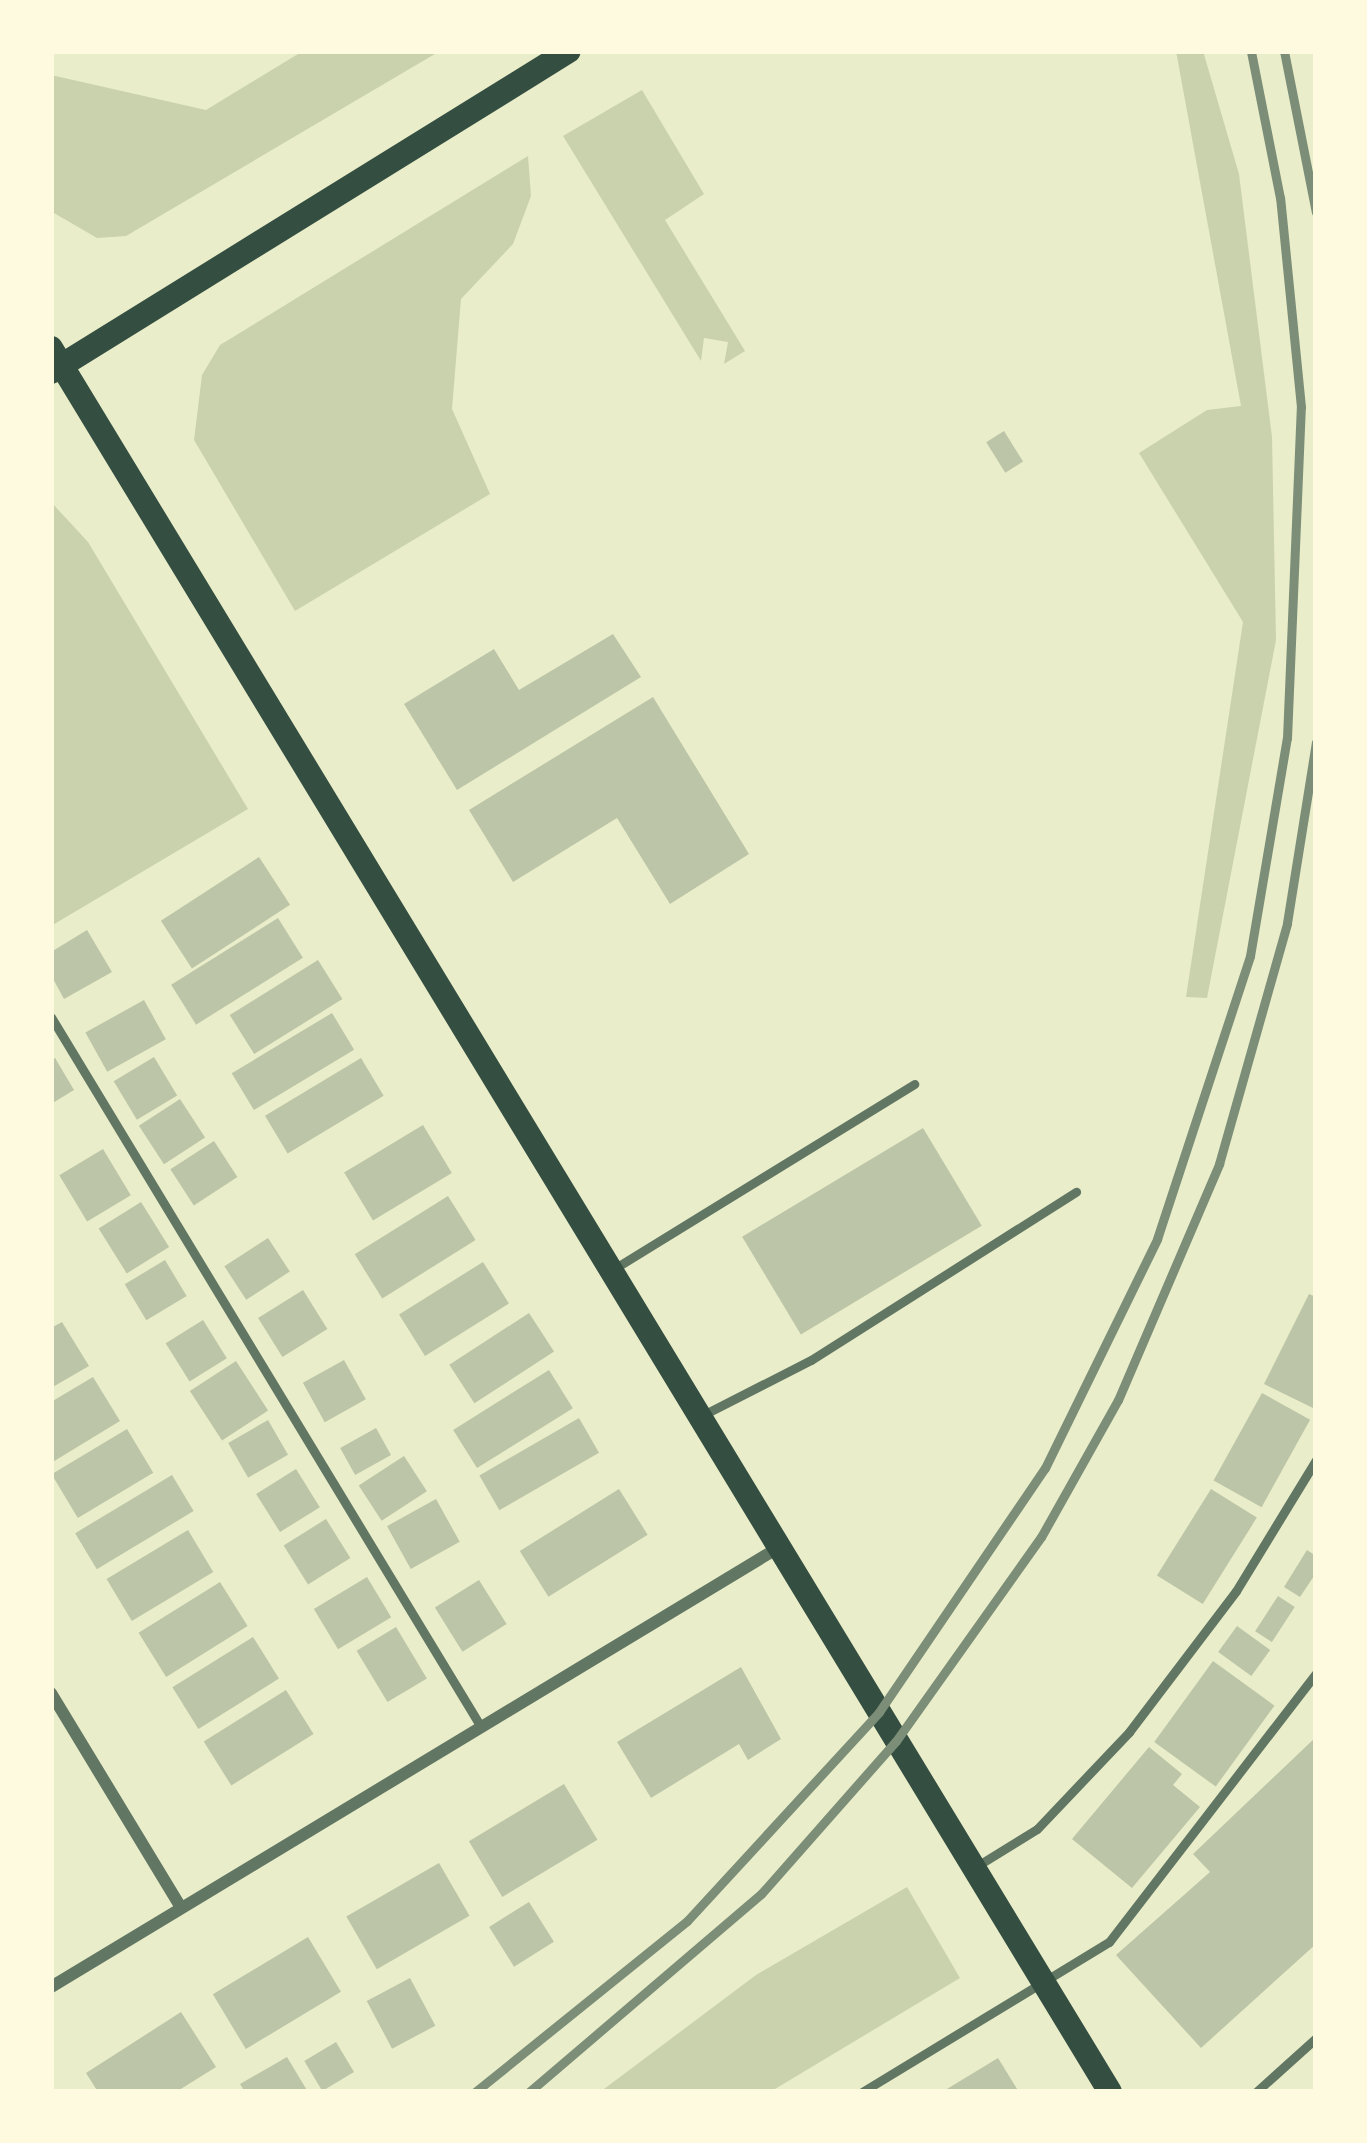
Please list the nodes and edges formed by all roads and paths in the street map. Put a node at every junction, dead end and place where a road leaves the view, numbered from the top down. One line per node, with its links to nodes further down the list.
1 (569, 51): 2 (main road)
2 (55, 362): 6 (main road)
3 (51, 1017): 12 (lane)
4 (914, 1084): 6 (lane)
5 (1076, 1192): 7 (lane)
6 (609, 1272): 7 (main road)
7 (698, 1418): 9 (main road)
8 (1316, 1460): 13 (lane)
9 (778, 1548): 12 (street); 13 (main road)
10 (1316, 1673): 15 (lane)
11 (51, 1693): 14 (street)
12 (482, 1727): 14 (street)
13 (973, 1869): 15 (main road)
14 (181, 1908): 16 (street)
15 (1042, 1985): 18 (lane); 19 (main road)
16 (51, 1987)
17 (1316, 2038): 20 (lane)
18 (862, 2092)
19 (1109, 2092)
20 (1256, 2092)

